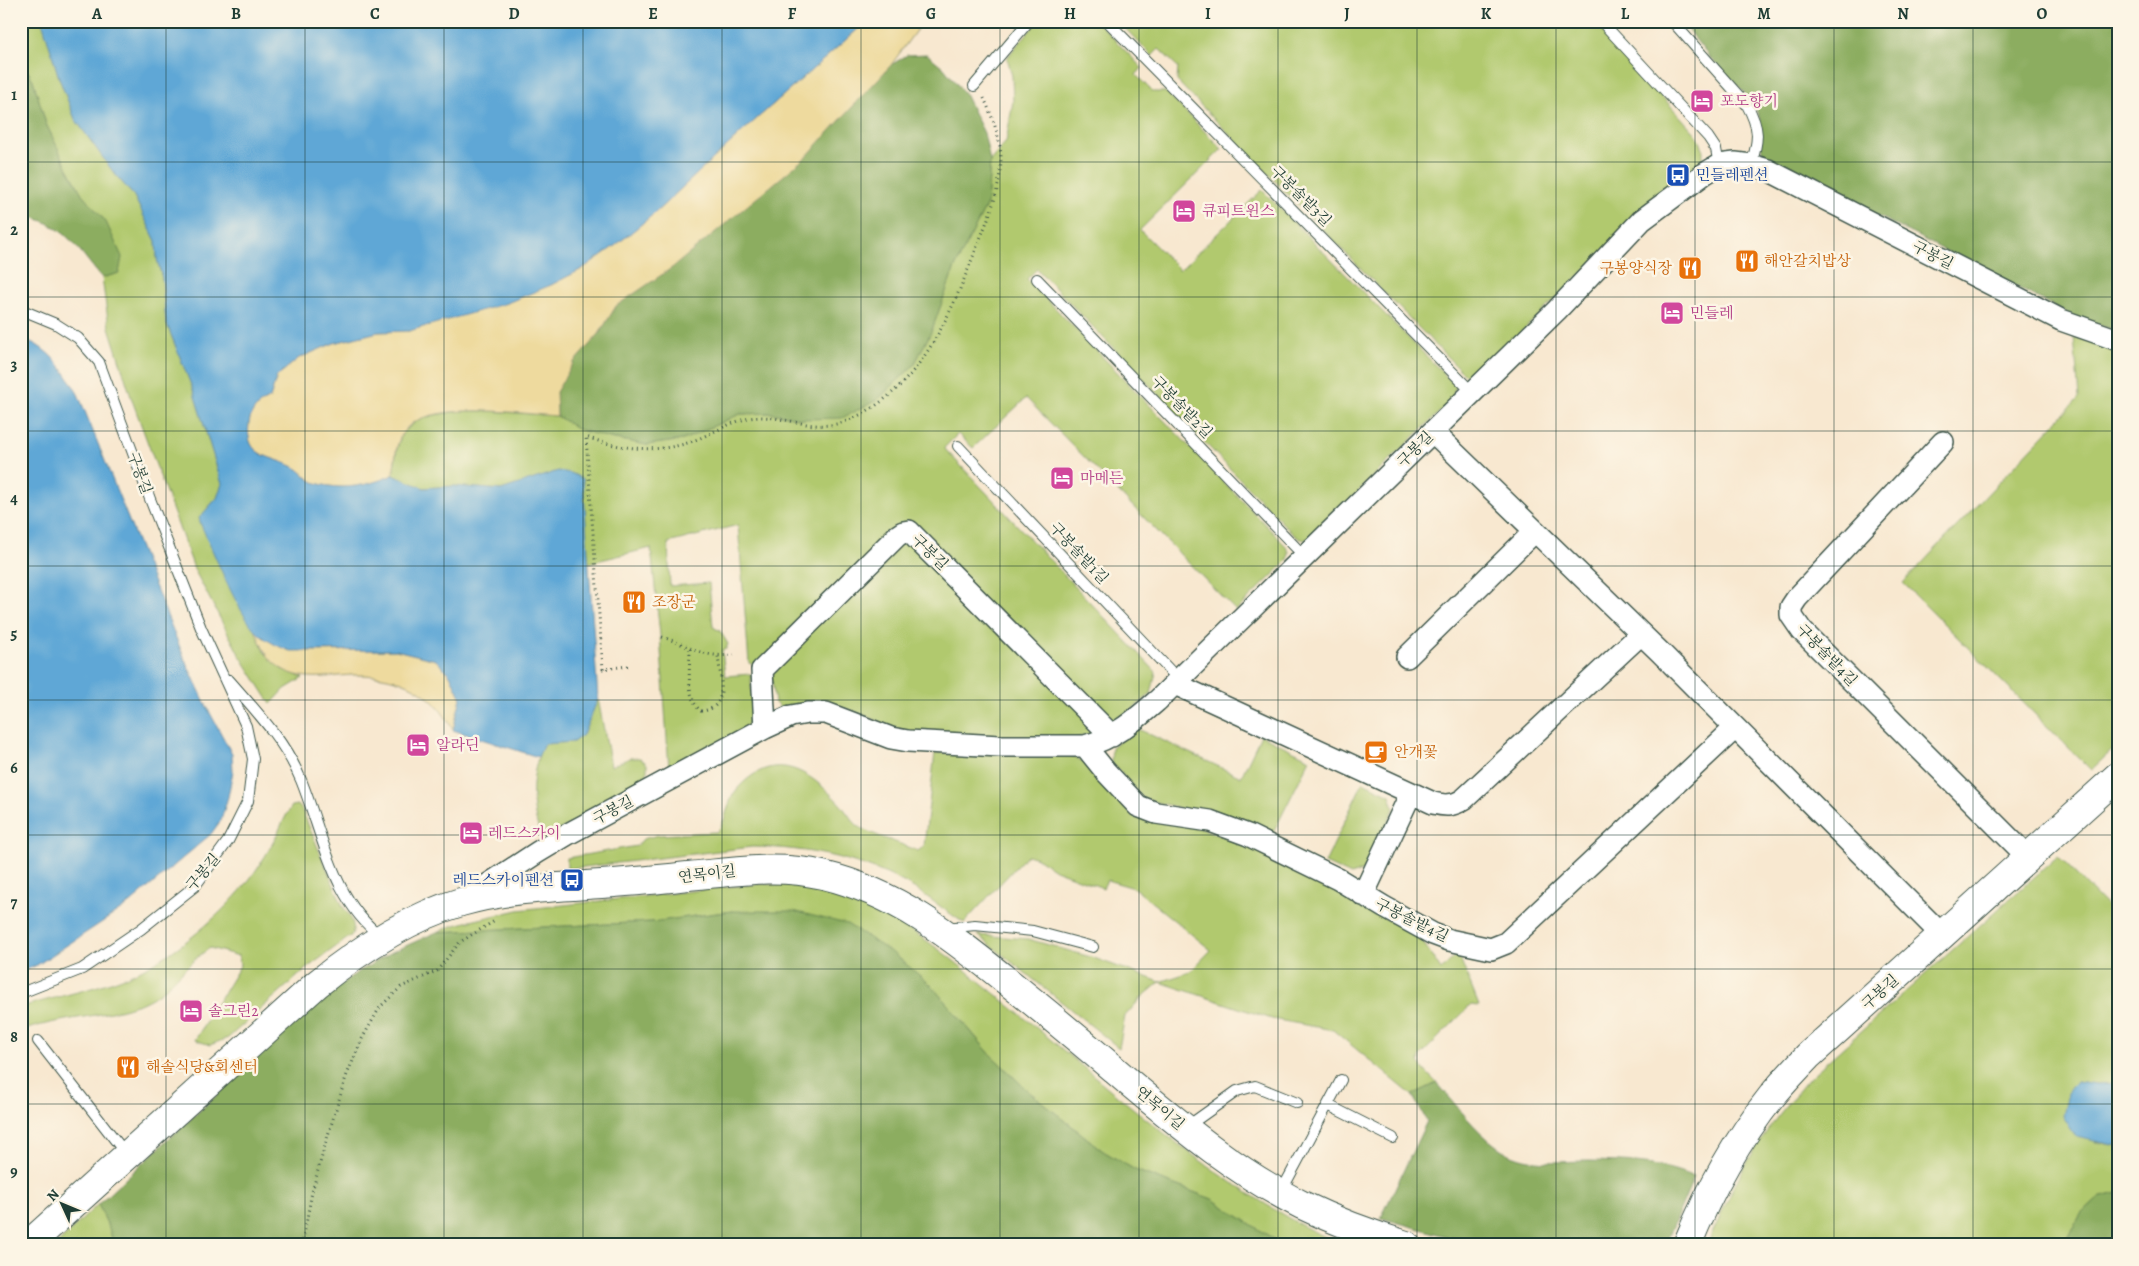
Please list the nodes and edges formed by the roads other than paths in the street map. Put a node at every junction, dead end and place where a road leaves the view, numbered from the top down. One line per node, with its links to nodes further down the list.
1 (1029, 21): 5 (lane)
2 (1107, 21): 11 (lane, 구봉솔밭3길)
3 (1601, 21): 6 (lane)
4 (1672, 21): 7 (lane)
5 (974, 86)
6 (1719, 165): 7 (street, 구봉길); 11 (street, 구봉길)
7 (1751, 165): 10 (street, 구봉길)
8 (1038, 278): 16 (lane, 구봉솔밭2길)
9 (21, 311): 19 (lane, 구봉길)
10 (2118, 340)
11 (1473, 393): 12 (street, 구봉길)
12 (1433, 432): 15 (street); 16 (street, 구봉길)
13 (1942, 442): 27 (street, 구봉솔밭4길)
14 (958, 446): 20 (lane, 구봉솔밭1길)
15 (1535, 531): 17 (street); 18 (street)
16 (1305, 557): 20 (street, 구봉길)
17 (1641, 634): 22 (street); 26 (street)
18 (1407, 657)
19 (221, 671): 32 (lane, 구봉길); 34 (lane, 구봉길)
20 (1177, 682): 23 (street, 구봉길); 26 (street)
21 (765, 728): 23 (street, 구봉길); 24 (street, 구봉길); 29 (street, 구봉길)
22 (1735, 728): 28 (street, 구봉솔밭4길); 31 (street)
23 (1112, 736): 24 (street, 구봉길)
24 (1085, 746): 28 (street, 구봉솔밭4길)
25 (2118, 776): 27 (street, 구봉길)
26 (1411, 793): 28 (street, 구봉솔밭4길)
27 (2028, 857): 31 (street, 구봉길)
28 (1363, 895)
29 (462, 902): 30 (street, 연목이길); 32 (street, 구봉길)
30 (940, 929): 33 (lane); 39 (street, 연목이길)
31 (1942, 935): 45 (street, 구봉길)
32 (383, 937): 41 (street, 구봉길)
33 (1093, 948)
34 (21, 993)
35 (38, 1041): 41 (lane)
36 (1341, 1080): 38 (lane)
37 (1297, 1103): 39 (lane)
38 (1328, 1105): 40 (lane); 42 (lane)
39 (1184, 1128): 42 (street, 연목이길)
40 (1393, 1138)
41 (126, 1155): 43 (street, 구봉길)
42 (1281, 1193): 44 (street, 연목이길)
43 (28, 1245)
44 (1406, 1245)
45 (1687, 1245)

